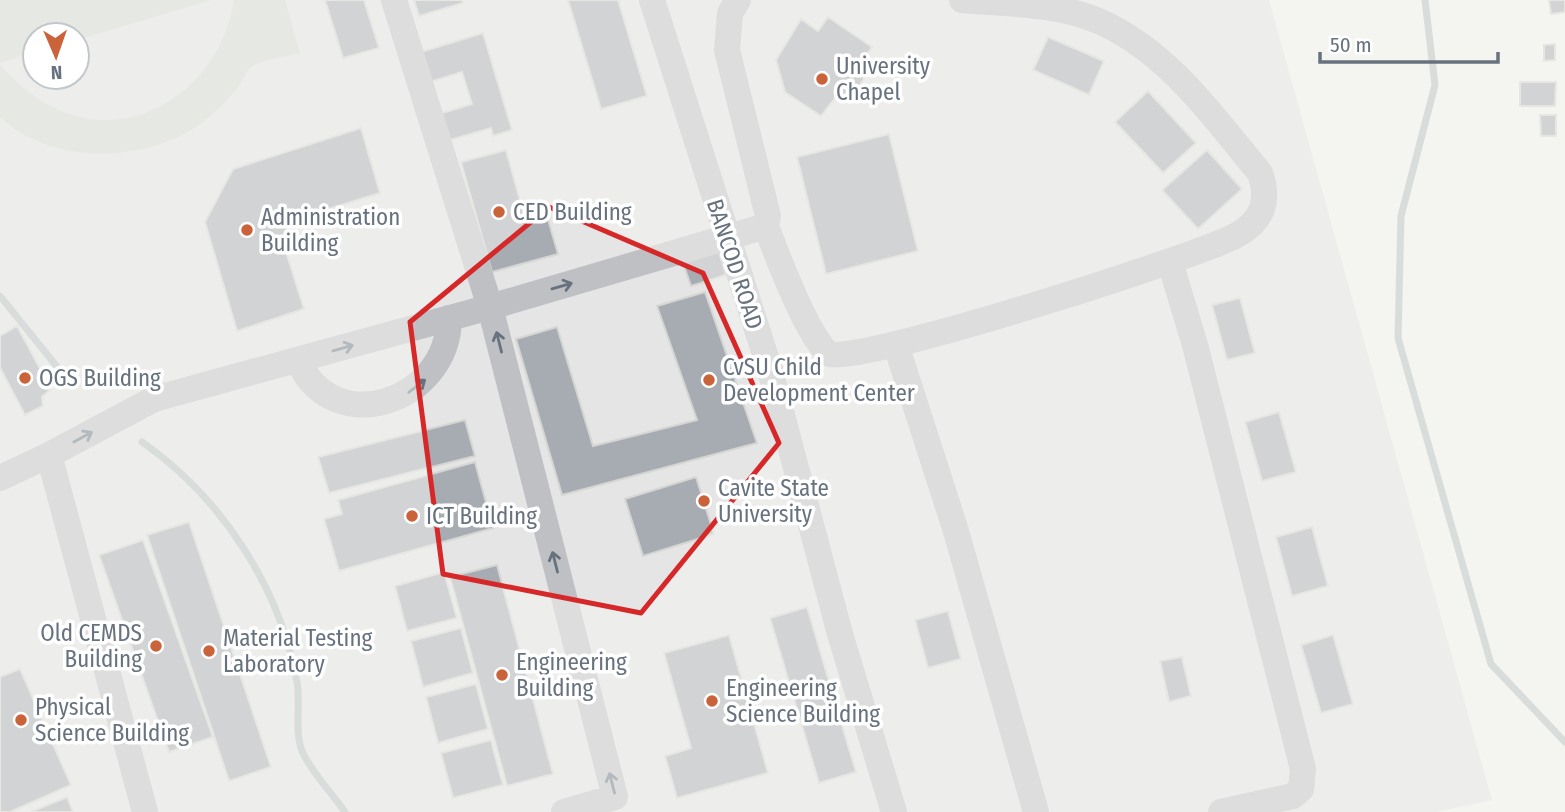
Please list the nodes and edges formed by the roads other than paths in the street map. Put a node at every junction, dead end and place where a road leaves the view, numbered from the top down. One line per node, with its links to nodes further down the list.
1 (394, 0): 8 (street)
2 (652, 0): 6 (street, BANCOD ROAD)
3 (738, 0): 5 (street)
4 (961, 0): 7 (street)
5 (766, 226): 6 (street); 10 (street)
6 (727, 238): 8 (street, one-way to 6); 16 (street, BANCOD ROAD)
7 (1170, 262): 10 (street); 18 (street)
8 (490, 307): 9 (street); 15 (street, one-way to 8)
9 (449, 318): 11 (street, one-way to 9); 11 (street, one-way to 9)
10 (896, 345): 17 (street)
11 (298, 360): 12 (street, one-way to 11)
12 (50, 456): 13 (street); 14 (street)
13 (0, 478)
14 (145, 812)
15 (564, 812)
16 (894, 812)
17 (1036, 812)
18 (1221, 812)

